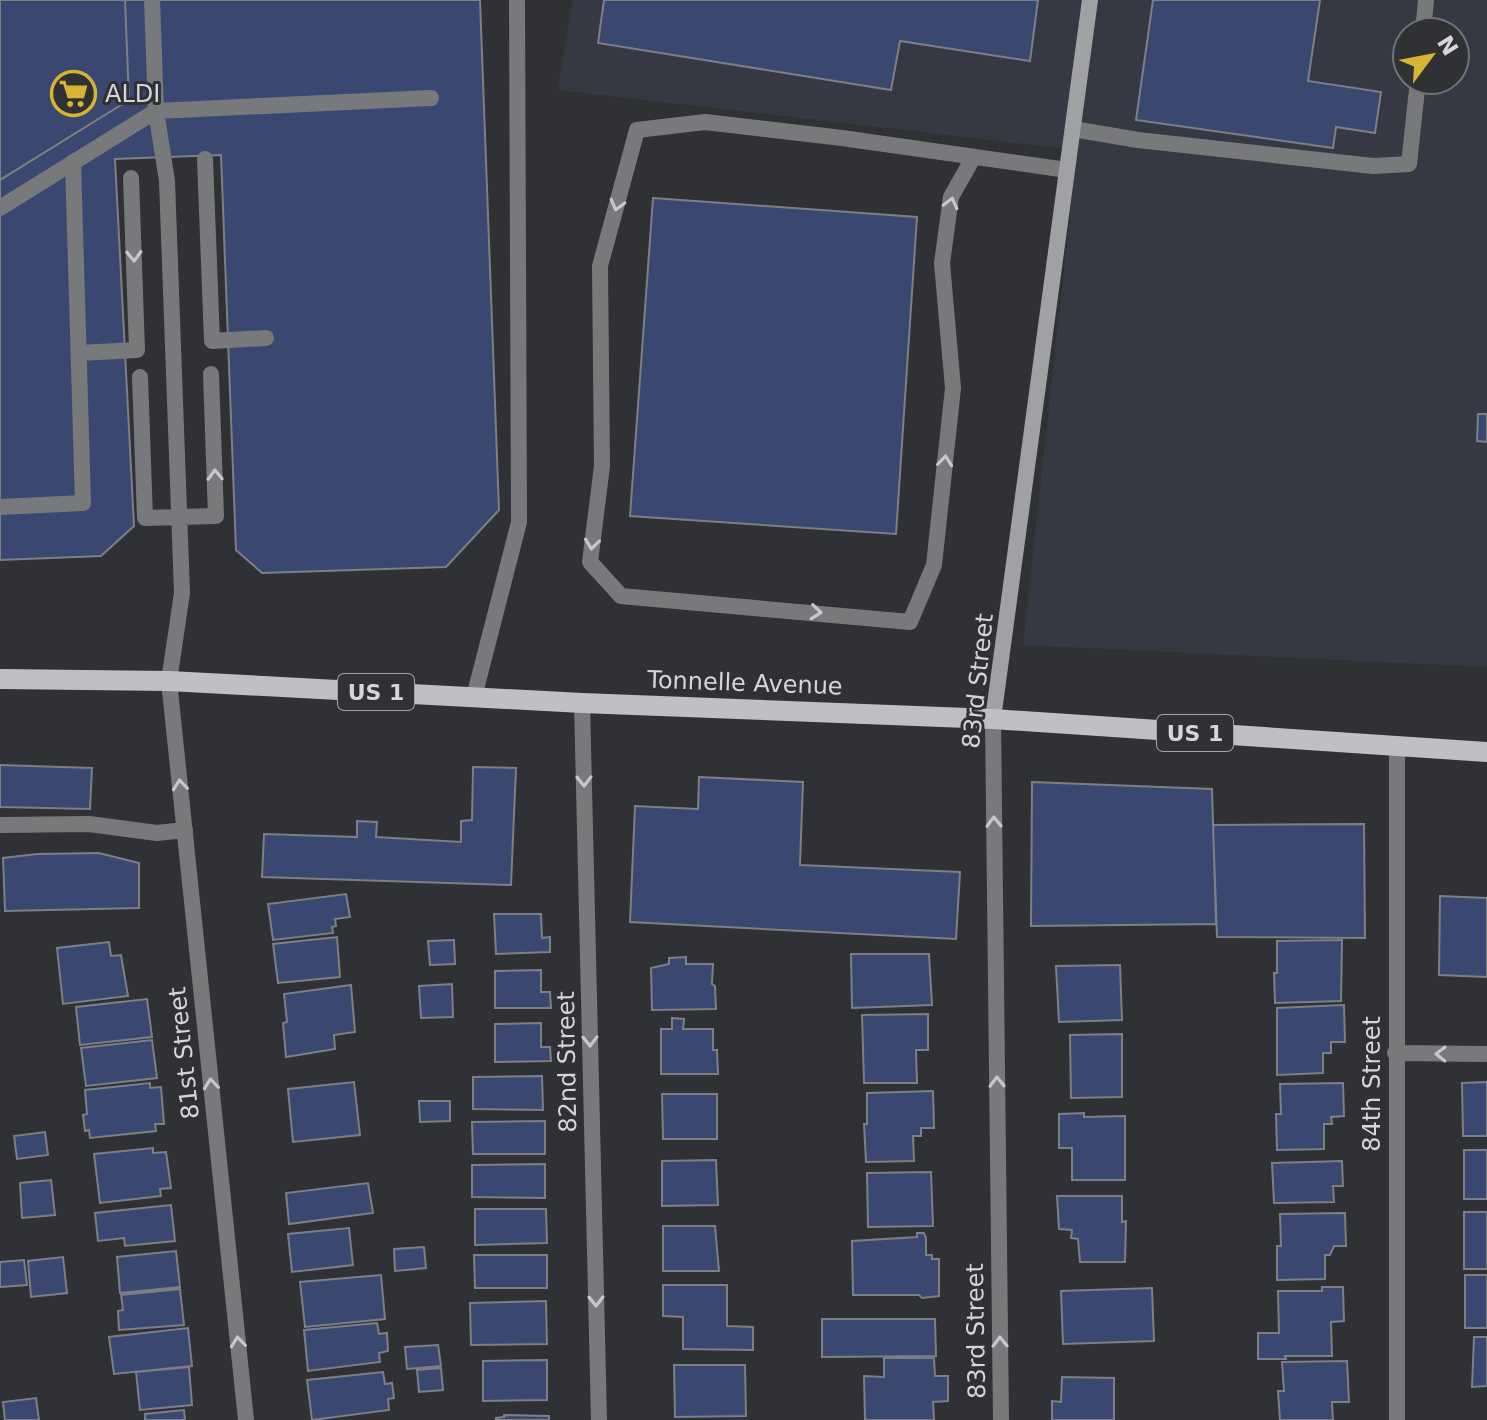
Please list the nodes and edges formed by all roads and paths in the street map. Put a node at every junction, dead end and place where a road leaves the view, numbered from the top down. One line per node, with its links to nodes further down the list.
1 (152, 0): 6 (street, 81st Street)
2 (517, 0): 22 (street)
3 (1090, 0): 7 (street, 83rd Street)
4 (1416, 96): 7 (street)
5 (431, 98): 6 (street)
6 (156, 111): 10 (street); 19 (street, 81st Street)
7 (1073, 129): 11 (street, 83rd Street)
8 (973, 158): 8 (street, one-way to 8); 11 (street)
9 (205, 159): 14 (street)
10 (73, 162): 13 (street); 15 (street)
11 (1067, 170): 24 (street, 83rd Street)
12 (131, 178): 15 (street, one-way to 15)
13 (0, 208)
14 (266, 338)
15 (79, 353): 18 (street)
16 (211, 374): 19 (street, one-way to 16)
17 (140, 377): 19 (street)
18 (0, 507)
19 (179, 517): 21 (street, 81st Street)
20 (0, 679): 21 (main road, Tonnelle Avenue / US 1)
21 (169, 681): 22 (main road, Tonnelle Avenue / US 1); 28 (street, 81st Street, one-way to 21)
22 (474, 697): 23 (main road, Tonnelle Avenue / US 1)
23 (582, 703): 24 (main road, Tonnelle Avenue / US 1); 32 (street, 82nd Street, one-way to 32)
24 (993, 719): 25 (main road, Tonnelle Avenue / US 1); 33 (street, 83rd Street, one-way to 24)
25 (1397, 747): 26 (main road, Tonnelle Avenue / US 1); 29 (street, 84th Street)
26 (1487, 752)
27 (0, 825): 28 (street)
28 (185, 830): 31 (street, 81st Street, one-way to 28)
29 (1395, 1053): 30 (street, one-way to 29); 34 (street, 84th Street)
30 (1487, 1054)
31 (246, 1420)
32 (599, 1420)
33 (1001, 1420)
34 (1397, 1420)

